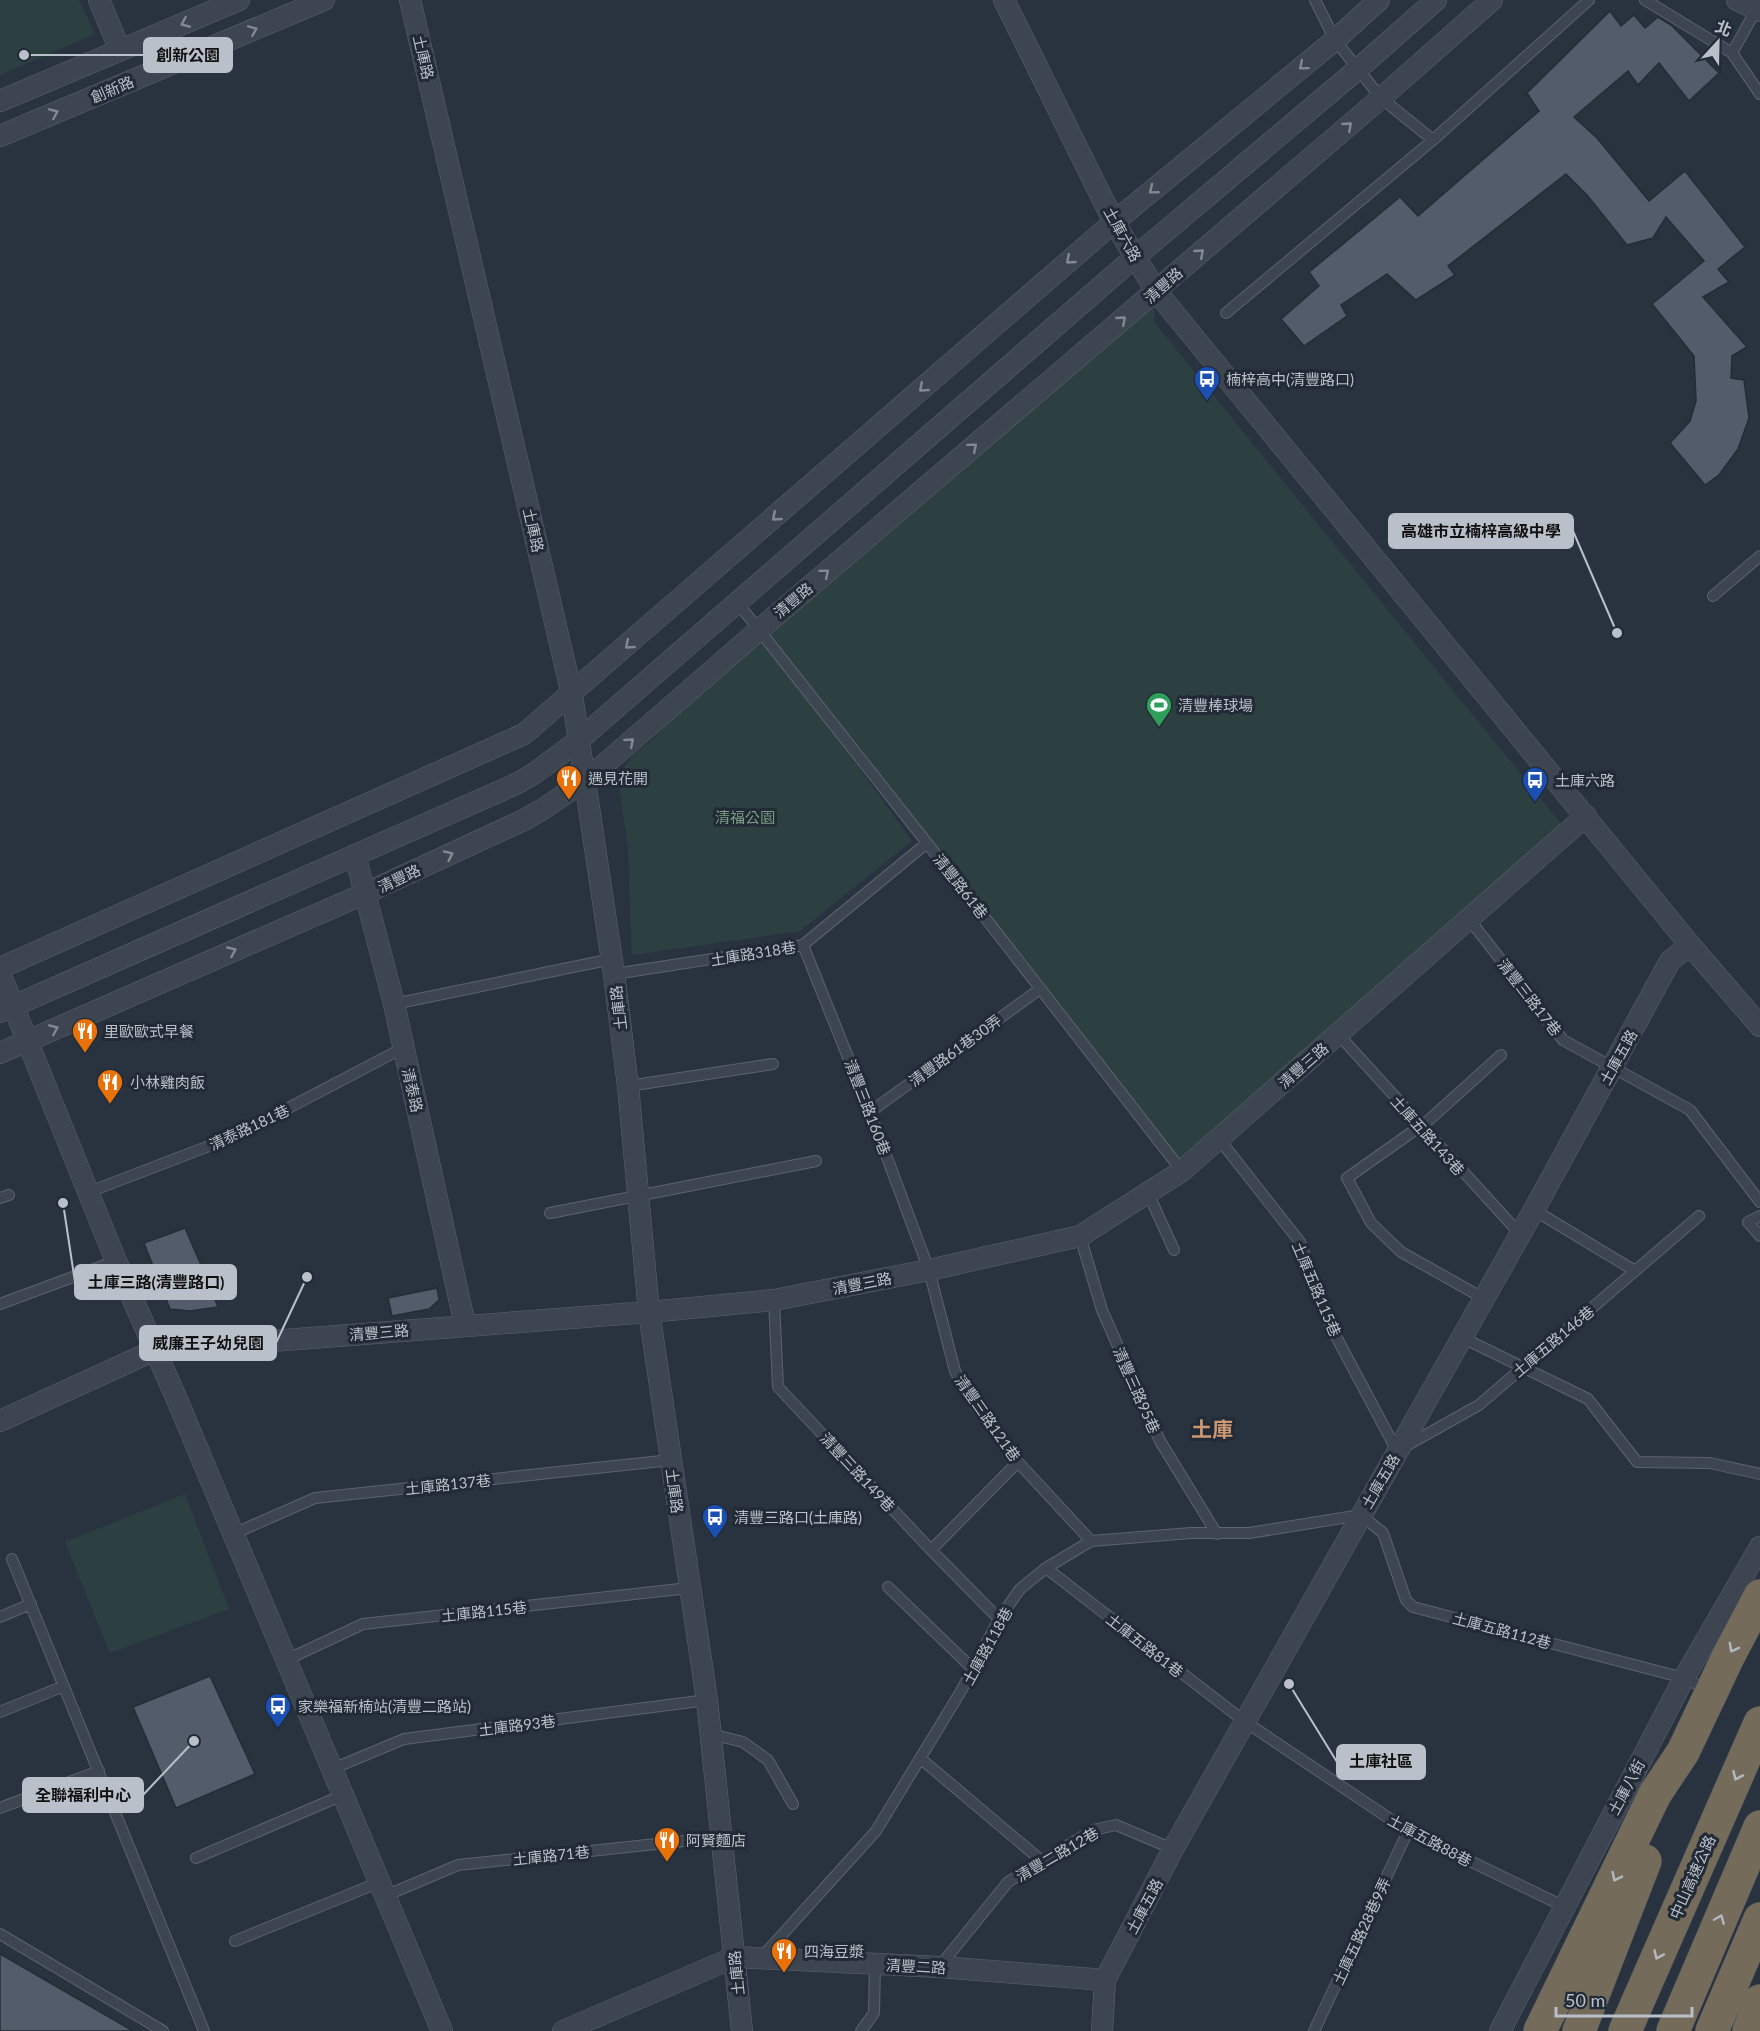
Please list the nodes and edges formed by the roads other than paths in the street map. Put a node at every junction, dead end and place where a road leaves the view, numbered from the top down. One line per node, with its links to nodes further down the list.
1 (99, 0): 15 (street)
2 (239, 0): 15 (street, one-way to 15)
3 (324, 0): 21 (street, 創新路, one-way to 3)
4 (410, 0): 31 (street, 土庫路)
5 (1314, 0): 14 (lane)
6 (1379, 0): 14 (street)
7 (1436, 0): 17 (street)
8 (1492, 0): 19 (street, 清豐路)
9 (1589, 0): 22 (lane)
10 (1645, 0): 16 (lane)
11 (1737, 0): 13 (street)
12 (1010, 2): 23 (street, 土庫六路)
13 (1758, 10): 16 (lane)
14 (1335, 40): 17 (lane); 23 (street, one-way to 23)
15 (120, 50): 20 (street)
16 (1732, 52): 18 (lane)
17 (1358, 69): 19 (lane); 24 (street)
18 (1760, 94)
19 (1381, 98): 22 (lane); 25 (street, 清豐路, one-way to 19)
20 (0, 101)
21 (0, 136)
22 (1432, 140): 26 (lane)
23 (1114, 222): 24 (street, 土庫六路); 31 (street, one-way to 31)
24 (1135, 257): 25 (street, 土庫六路); 29 (street)
25 (1156, 291): 30 (street, 清豐路, one-way to 25); 34 (street, 土庫六路)
26 (1226, 313)
27 (1760, 556): 28 (lane)
28 (1713, 596)
29 (737, 602): 30 (lane, 清豐路61巷); 32 (street)
30 (759, 630): 33 (street, 清豐路, one-way to 30); 35 (lane, 清豐路61巷)
31 (572, 695): 32 (street, 土庫路); 42 (street)
32 (579, 740): 33 (street, 土庫路); 36 (street)
33 (586, 780): 37 (street, 清豐路, one-way to 33); 41 (street, 土庫路)
34 (1586, 816): 38 (street, 清豐三路); 40 (street, 土庫六路)
35 (927, 843): 39 (lane, 土庫路318巷); 43 (lane, 清豐路61巷)
36 (355, 855): 37 (street, 清泰路); 45 (street)
37 (366, 893): 44 (street, 清泰路); 48 (street, 清豐路, one-way to 37)
38 (1469, 919): 47 (street, 清豐三路); 53 (lane, 清豐三路17巷)
39 (803, 945): 41 (lane, 土庫路318巷); 55 (lane, 清豐三路160巷)
40 (1690, 945): 46 (street, 土庫六路); 53 (street, 土庫五路)
41 (613, 967): 44 (lane, 土庫路318巷); 54 (street, 土庫路)
42 (0, 970): 45 (street)
43 (1040, 989): 55 (lane, 清豐路61巷30弄); 59 (lane, 清豐路61巷)
44 (394, 1004): 49 (street, 清泰路)
45 (7, 1009): 48 (street)
46 (1760, 1026)
47 (1338, 1035): 56 (lane, 土庫五路143巷); 57 (street, 清豐三路)
48 (28, 1040): 50 (street, 清豐路); 60 (street)
49 (403, 1048): 60 (lane, 清泰路181巷); 79 (street, 清泰路)
50 (0, 1053)
51 (1501, 1055): 56 (lane)
52 (773, 1064): 54 (lane)
53 (1612, 1067): 63 (lane, 清豐三路17巷); 64 (street, 土庫五路)
54 (628, 1086): 62 (street, 土庫路)
55 (870, 1112): 73 (lane, 清豐三路160巷)
56 (1420, 1126): 68 (lane, 土庫五路143巷); 75 (lane)
57 (1219, 1139): 59 (street, 清豐三路); 84 (lane, 土庫五路115巷)
58 (816, 1161): 62 (lane)
59 (1182, 1172): 61 (street, 清豐三路)
60 (89, 1192): 72 (street)
61 (1148, 1193): 69 (street, 清豐三路); 71 (lane)
62 (638, 1197): 65 (lane); 78 (street, 土庫路)
63 (1760, 1202)
64 (1534, 1210): 68 (street, 土庫五路); 74 (lane)
65 (550, 1213)
66 (1699, 1216): 74 (lane, 土庫五路146巷)
67 (1760, 1216): 70 (lane)
68 (1520, 1234): 75 (street, 土庫五路)
69 (1080, 1236): 73 (street, 清豐三路); 90 (lane, 清豐三路95巷)
70 (1760, 1236)
71 (1174, 1250)
72 (116, 1261): 77 (lane); 81 (street)
73 (929, 1270): 76 (street, 清豐三路); 86 (lane, 清豐三路121巷)
74 (1635, 1271): 82 (lane, 土庫五路146巷)
75 (1483, 1298): 80 (street, 土庫五路)
76 (774, 1300): 78 (street, 清豐三路); 93 (lane, 清豐三路149巷)
77 (0, 1304)
78 (649, 1312): 79 (street, 清豐三路); 85 (street, 土庫路)
79 (465, 1325): 81 (street, 清豐三路)
80 (1461, 1337): 82 (lane); 84 (street, 土庫五路)
81 (155, 1350): 83 (street, 清豐三路); 89 (street)
82 (1521, 1367): 84 (lane, 土庫五路146巷); 87 (lane)
83 (0, 1421)
84 (1397, 1451): 88 (street, 土庫五路)
85 (671, 1460): 89 (lane, 土庫路137巷); 97 (street, 土庫路)
86 (1017, 1462): 91 (lane, 清豐三路121巷); 93 (lane)
87 (1760, 1474)
88 (1361, 1515): 90 (lane, 土庫路118巷); 104 (lane, 土庫五路112巷); 108 (street, 土庫五路)
89 (233, 1534): 102 (street)
90 (1217, 1534): 91 (lane, 土庫路118巷)
91 (1091, 1541): 95 (lane, 土庫路118巷)
92 (1760, 1546): 104 (street, 土庫八街)
93 (931, 1550): 101 (lane, 清豐三路149巷)
94 (12, 1559): 99 (lane)
95 (1046, 1568): 101 (lane, 土庫路118巷); 108 (lane, 土庫五路81巷)
96 (888, 1587): 103 (lane)
97 (689, 1588): 102 (lane, 土庫路115巷); 106 (street, 土庫路)
98 (1760, 1596): 111 (highway, one-way to 111)
99 (31, 1604): 100 (lane); 105 (lane)
100 (0, 1617)
101 (999, 1619): 103 (lane, 土庫路118巷)
102 (286, 1660): 113 (street)
103 (973, 1669): 112 (lane, 土庫路118巷)
104 (1690, 1681): 125 (street, 土庫八街)
105 (64, 1686): 107 (lane); 114 (lane)
106 (707, 1700): 110 (street, 土庫路); 113 (lane, 土庫路93巷)
107 (0, 1712)
108 (1244, 1721): 119 (lane, 土庫五路88巷); 121 (street, 土庫五路)
109 (1760, 1723): 146 (highway, 中山高速公路, one-way to 146)
110 (711, 1734): 116 (lane); 120 (street, 土庫路)
111 (1683, 1752): 144 (highway, one-way to 144); 145 (highway)
112 (920, 1758): 123 (lane); 130 (lane, 土庫路118巷)
113 (332, 1769): 115 (street)
114 (99, 1771): 117 (lane); 136 (lane)
115 (343, 1795): 122 (lane); 124 (street)
116 (793, 1804)
117 (0, 1808)
118 (1760, 1827): 147 (highway, one-way to 118)
119 (1408, 1831): 125 (lane, 土庫五路88巷); 142 (lane, 土庫五路28巷9弄)
120 (722, 1837): 124 (lane, 土庫路71巷); 129 (street, 土庫路)
121 (1173, 1849): 123 (lane, 清豐二路12巷); 133 (street, 土庫五路)
122 (196, 1858)
123 (1042, 1862): 132 (lane, 清豐二路12巷)
124 (382, 1889): 128 (lane, 土庫路71巷); 137 (street)
125 (1563, 1906): 143 (street, 土庫八街)
126 (1760, 1919): 148 (highway)
127 (0, 1934): 135 (lane)
128 (235, 1941)
129 (735, 1957): 130 (street, 清豐二路); 138 (street, 清豐二路); 139 (street, 土庫路)
130 (761, 1958): 131 (street, 清豐二路)
131 (875, 1964): 132 (street, 清豐二路); 140 (lane)
132 (940, 1966): 133 (street, 清豐二路)
133 (1105, 1980): 141 (street, 土庫五路)
134 (1760, 2001): 149 (highway)
135 (163, 2031)
136 (204, 2031)
137 (442, 2031)
138 (563, 2031)
139 (742, 2031)
140 (861, 2031)
141 (1102, 2031)
142 (1314, 2031)
143 (1500, 2031)
144 (1540, 2031)
145 (1579, 2031)
146 (1625, 2031)
147 (1673, 2031)
148 (1712, 2031)
149 (1749, 2031)

